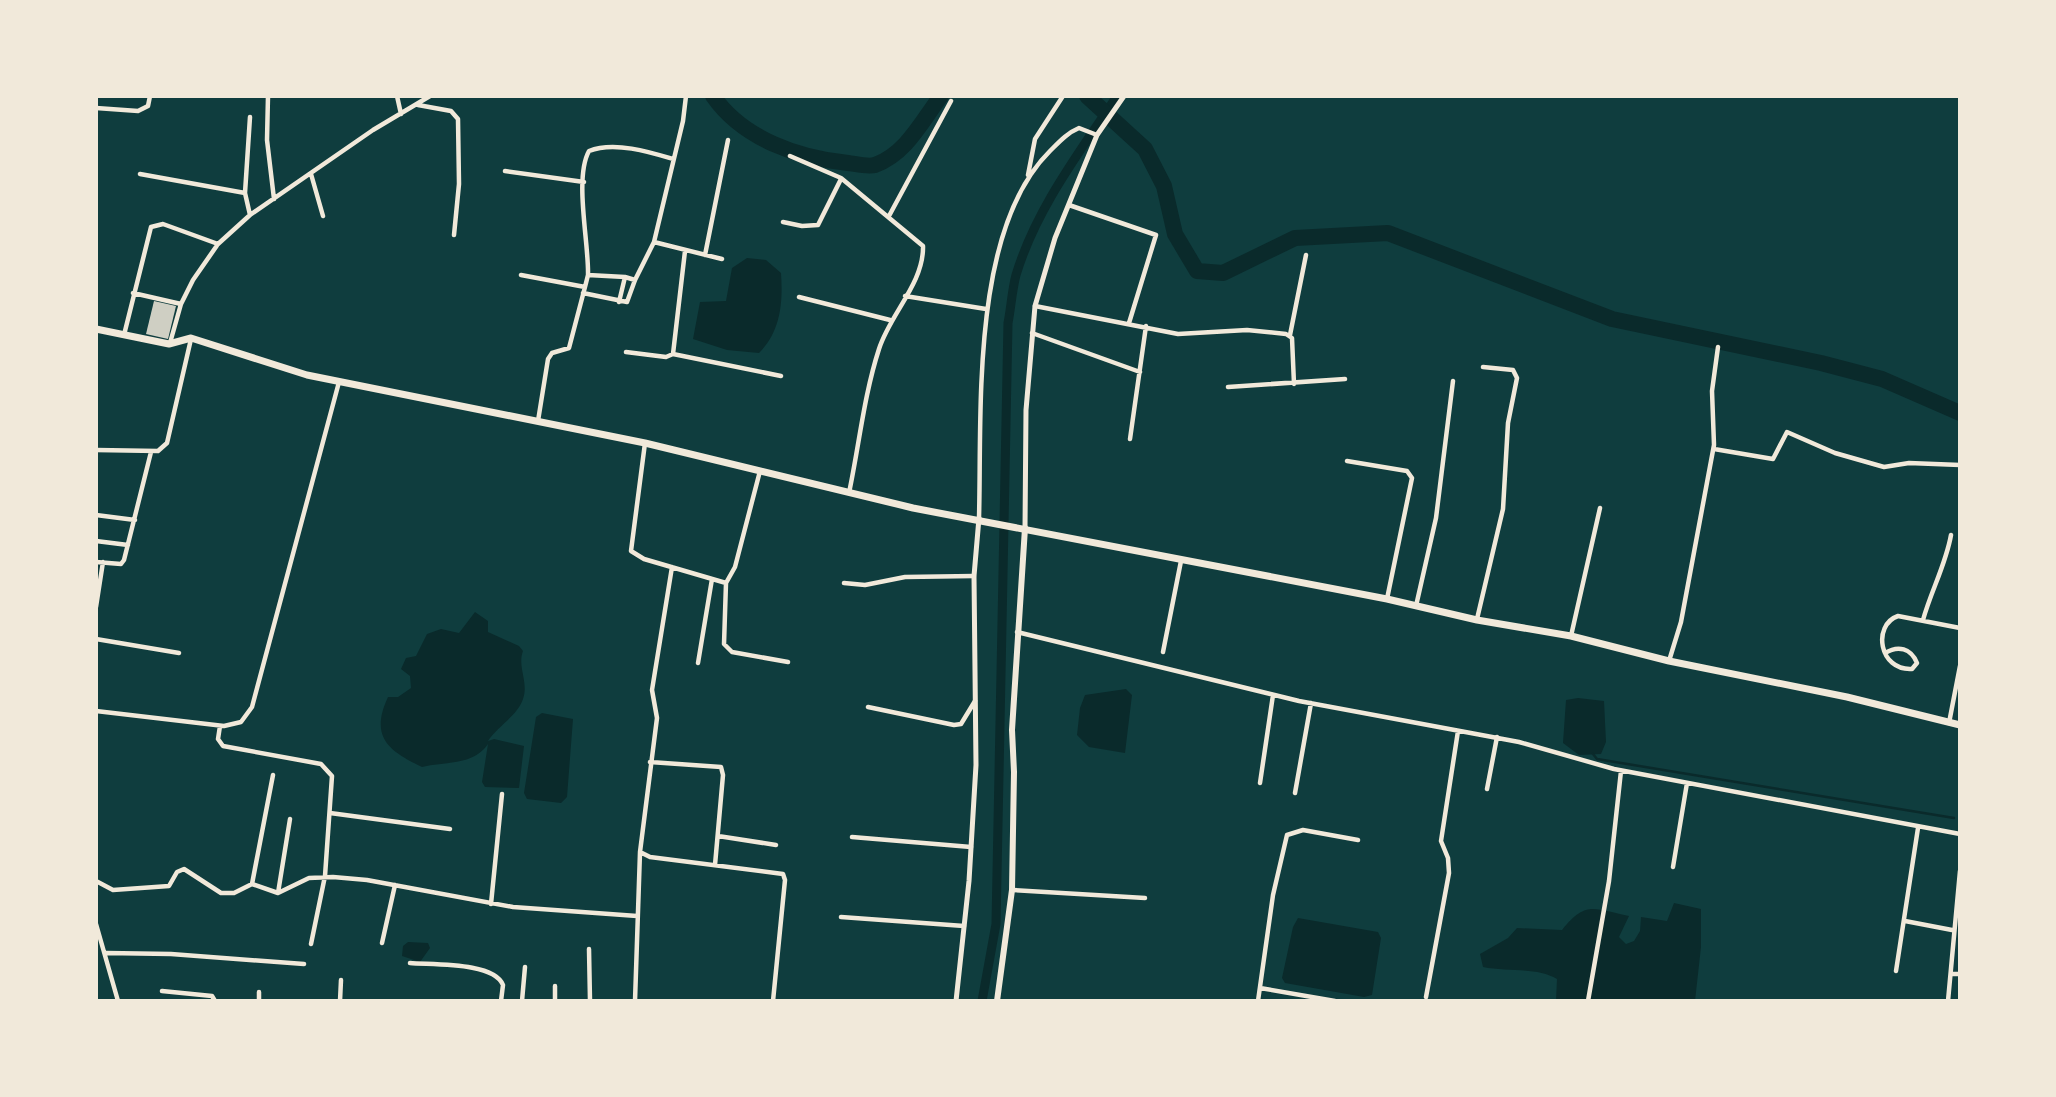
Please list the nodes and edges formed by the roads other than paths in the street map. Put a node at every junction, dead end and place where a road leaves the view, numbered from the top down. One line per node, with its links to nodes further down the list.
1 (150, 96): 10 (street)
2 (268, 96): 24 (street)
3 (397, 96): 11 (street)
4 (430, 96): 9 (street)
5 (686, 96): 16 (street)
6 (1063, 96): 20 (street)
7 (1124, 96): 13 (street)
8 (951, 101): 28 (street)
9 (418, 104): 11 (street); 30 (street)
10 (96, 108)
11 (401, 114): 19 (street)
12 (250, 117): 23 (street)
13 (1096, 134): 20 (street); 25 (street)
14 (728, 140): 34 (street)
15 (790, 156): 21 (street)
16 (673, 159): 22 (street); 31 (street)
17 (505, 171): 22 (street)
18 (140, 174): 23 (street)
19 (311, 174): 24 (street); 27 (street)
20 (1028, 176): 49 (street)
21 (841, 178): 28 (street); 29 (street)
22 (584, 182): 38 (street)
23 (244, 193): 26 (street)
24 (274, 199): 26 (street)
25 (1069, 205): 48 (street); 51 (street)
26 (250, 215): 32 (street)
27 (323, 216)
28 (889, 216): 44 (street)
29 (783, 222)
30 (454, 235)
31 (654, 242): 33 (street); 40 (street)
32 (218, 244): 42 (street); 47 (street)
33 (685, 251): 34 (street); 61 (street)
34 (705, 255): 36 (street)
35 (1306, 255): 56 (street)
36 (722, 259)
37 (521, 275): 41 (street)
38 (588, 275): 39 (street); 41 (street)
39 (625, 277): 40 (street); 46 (street)
40 (635, 280): 46 (street)
41 (585, 287): 43 (street)
42 (133, 293): 47 (street); 55 (street)
43 (583, 293): 46 (street); 70 (street)
44 (905, 296): 49 (street); 50 (street)
45 (799, 297): 50 (street)
46 (619, 302)
47 (181, 304): 58 (street)
48 (1035, 306): 51 (street); 54 (street)
49 (986, 309): 82 (street)
50 (890, 320): 79 (street)
51 (1129, 323): 52 (street)
52 (1146, 326): 56 (street); 63 (street)
53 (96, 329): 55 (main road)
54 (1031, 333): 63 (street); 84 (street)
55 (124, 335): 58 (main road)
56 (1290, 335): 68 (street)
57 (191, 338): 58 (main road); 67 (main road); 75 (street)
58 (169, 345)
59 (1718, 347): 73 (street)
60 (626, 352): 61 (street)
61 (673, 354): 64 (street)
62 (1482, 367): 100 (street)
63 (1140, 372): 71 (street)
64 (781, 376)
65 (1345, 379): 68 (street)
66 (1453, 381): 98 (street)
67 (339, 382): 70 (main road); 120 (street)
68 (1294, 384): 69 (street)
69 (1228, 387)
70 (537, 421): 72 (main road)
71 (1130, 439)
72 (645, 443): 78 (main road); 91 (street)
73 (1714, 449): 77 (street); 109 (street)
74 (96, 450): 75 (street)
75 (151, 452): 83 (street)
76 (1347, 460): 97 (street)
77 (1960, 465)
78 (761, 470): 79 (main road); 94 (street)
79 (849, 493): 82 (main road)
80 (1600, 508): 104 (street)
81 (96, 515): 83 (street)
82 (979, 518): 84 (main road); 92 (street)
83 (135, 520): 87 (street)
84 (1025, 528): 88 (main road); 103 (main road)
85 (1951, 535): 101 (street)
86 (96, 541): 87 (street)
87 (128, 545): 90 (street)
88 (1181, 561): 97 (main road); 106 (street)
89 (96, 562): 90 (street)
90 (103, 562): 96 (street)
91 (672, 567): 93 (street); 123 (street)
92 (974, 576): 95 (street); 114 (street)
93 (712, 579): 94 (street); 111 (street)
94 (726, 583): 110 (street)
95 (844, 583)
96 (98, 586): 99 (street)
97 (1388, 599): 98 (main road)
98 (1416, 606): 100 (main road)
99 (96, 607)
100 (1477, 620): 104 (main road)
101 (1923, 620): 102 (street); 108 (street)
102 (1960, 628)
103 (1016, 632): 113 (street); 149 (main road)
104 (1571, 636): 109 (main road)
105 (96, 639): 107 (street)
106 (1163, 652)
107 (179, 653)
108 (1885, 653): 108 (street)
109 (1669, 661): 118 (main road)
110 (788, 662)
111 (698, 663)
112 (1960, 666): 118 (street)
113 (1273, 695): 115 (street); 126 (street)
114 (977, 696): 116 (street); 140 (street)
115 (1311, 704): 121 (street); 130 (street)
116 (868, 707)
117 (96, 712): 120 (street)
118 (1949, 723): 119 (main road)
119 (1960, 725)
120 (220, 726): 131 (street)
121 (1458, 731): 122 (street); 174 (street)
122 (1497, 737): 124 (street); 128 (street)
123 (650, 762): 136 (street); 141 (street)
124 (1621, 771): 127 (street); 189 (street)
125 (273, 775): 147 (street)
126 (1260, 783)
127 (1687, 783): 133 (street); 143 (street)
128 (1487, 789)
129 (502, 793): 152 (street)
130 (1295, 793)
131 (329, 813): 134 (street); 145 (street)
132 (290, 819): 150 (street)
133 (1918, 828): 135 (street); 155 (street)
134 (450, 829)
135 (1960, 834)
136 (718, 836): 139 (street); 142 (street)
137 (852, 837): 140 (street)
138 (1358, 840): 171 (street)
139 (776, 845)
140 (971, 846): 157 (street)
141 (640, 852): 142 (street); 153 (street)
142 (715, 865): 184 (street)
143 (1673, 867)
144 (1960, 871): 158 (street)
145 (325, 876): 148 (street); 150 (street); 160 (street)
146 (96, 881): 147 (street)
147 (253, 884): 150 (street)
148 (395, 885): 152 (street); 159 (street)
149 (1012, 890): 151 (street); 186 (main road)
150 (278, 893)
151 (1145, 898)
152 (491, 904): 153 (street)
153 (637, 916): 183 (street)
154 (841, 917): 157 (street)
155 (1905, 921): 158 (street); 166 (street)
156 (96, 924): 162 (street)
157 (964, 926): 185 (street)
158 (1952, 930): 167 (street)
159 (382, 943)
160 (311, 944)
161 (589, 948): 182 (street)
162 (106, 953): 164 (street); 175 (street)
163 (410, 963): 179 (street)
164 (304, 964)
165 (525, 967): 180 (street)
166 (1896, 971)
167 (1951, 974): 168 (street); 190 (street)
168 (1960, 974)
169 (341, 980): 178 (street)
170 (555, 986): 181 (street)
171 (1260, 988): 187 (street); 188 (street)
172 (162, 991): 176 (street)
173 (259, 992): 177 (street)
174 (1426, 998)
175 (118, 1001)
176 (215, 1001)
177 (259, 1001)
178 (341, 1001)
179 (501, 1001)
180 (522, 1001)
181 (555, 1001)
182 (590, 1001)
183 (635, 1001)
184 (773, 1001)
185 (956, 1001)
186 (998, 1001)
187 (1258, 1001)
188 (1335, 1001)
189 (1588, 1001)
190 (1948, 1001)

